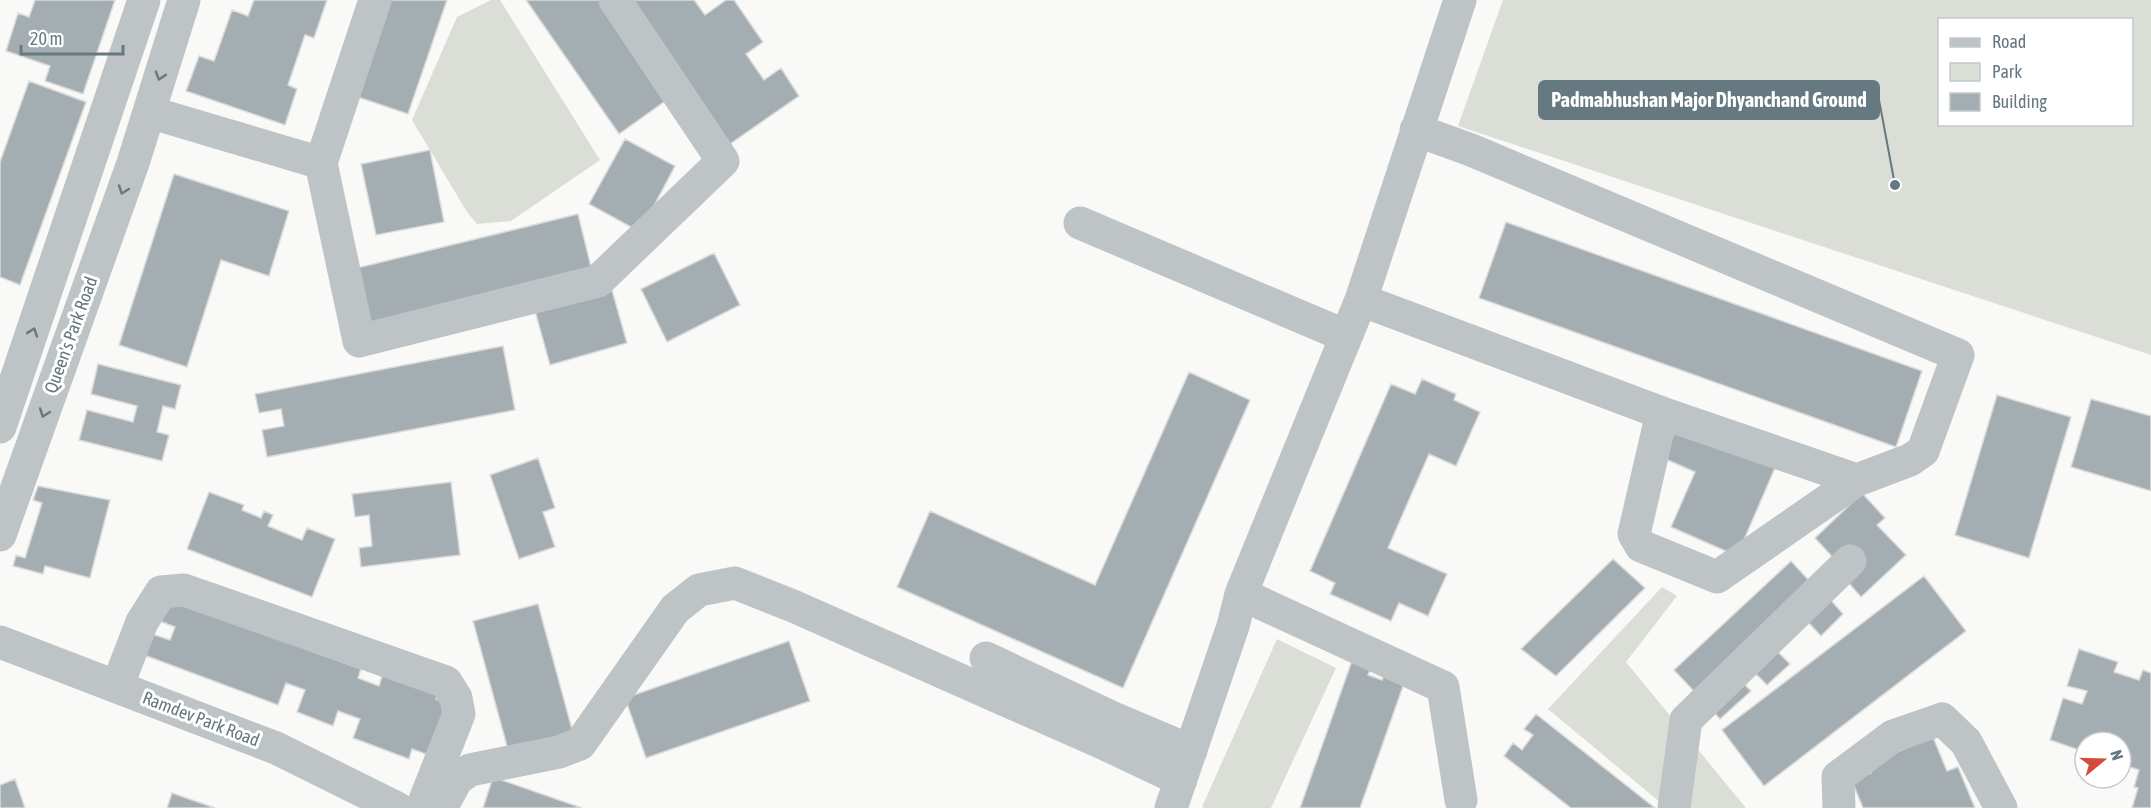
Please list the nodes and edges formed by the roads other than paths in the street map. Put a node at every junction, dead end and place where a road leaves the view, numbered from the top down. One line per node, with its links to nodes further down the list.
1 (144, 0): 6 (street, Queen's Park Road)
2 (184, 0): 7 (street, Queen's Park Road, one-way to 7)
3 (375, 0): 9 (street)
4 (615, 0): 9 (street)
5 (1460, 0): 8 (street)
6 (104, 122): 7 (street); 14 (street, Queen's Park Road, one-way to 6)
7 (145, 123): 9 (street); 16 (street, Queen's Park Road, one-way to 16)
8 (1416, 130): 11 (street); 15 (street)
9 (321, 163)
10 (1080, 223): 12 (street)
11 (1361, 300): 12 (street); 13 (street)
12 (1346, 336): 18 (street)
13 (1662, 414): 15 (street); 15 (street)
14 (0, 427)
15 (1857, 480)
16 (0, 536)
17 (1850, 561): 27 (street)
18 (1240, 594): 22 (street); 23 (street)
19 (0, 642): 21 (street, Ramdev Park Road)
20 (986, 658): 22 (street)
21 (117, 687): 24 (street, Ramdev Park Road); 25 (street)
22 (1181, 780): 26 (street)
23 (1466, 805)
24 (397, 808)
25 (422, 808)
26 (441, 808)
27 (1674, 808)
28 (1839, 808): 29 (street)
29 (2001, 808)

